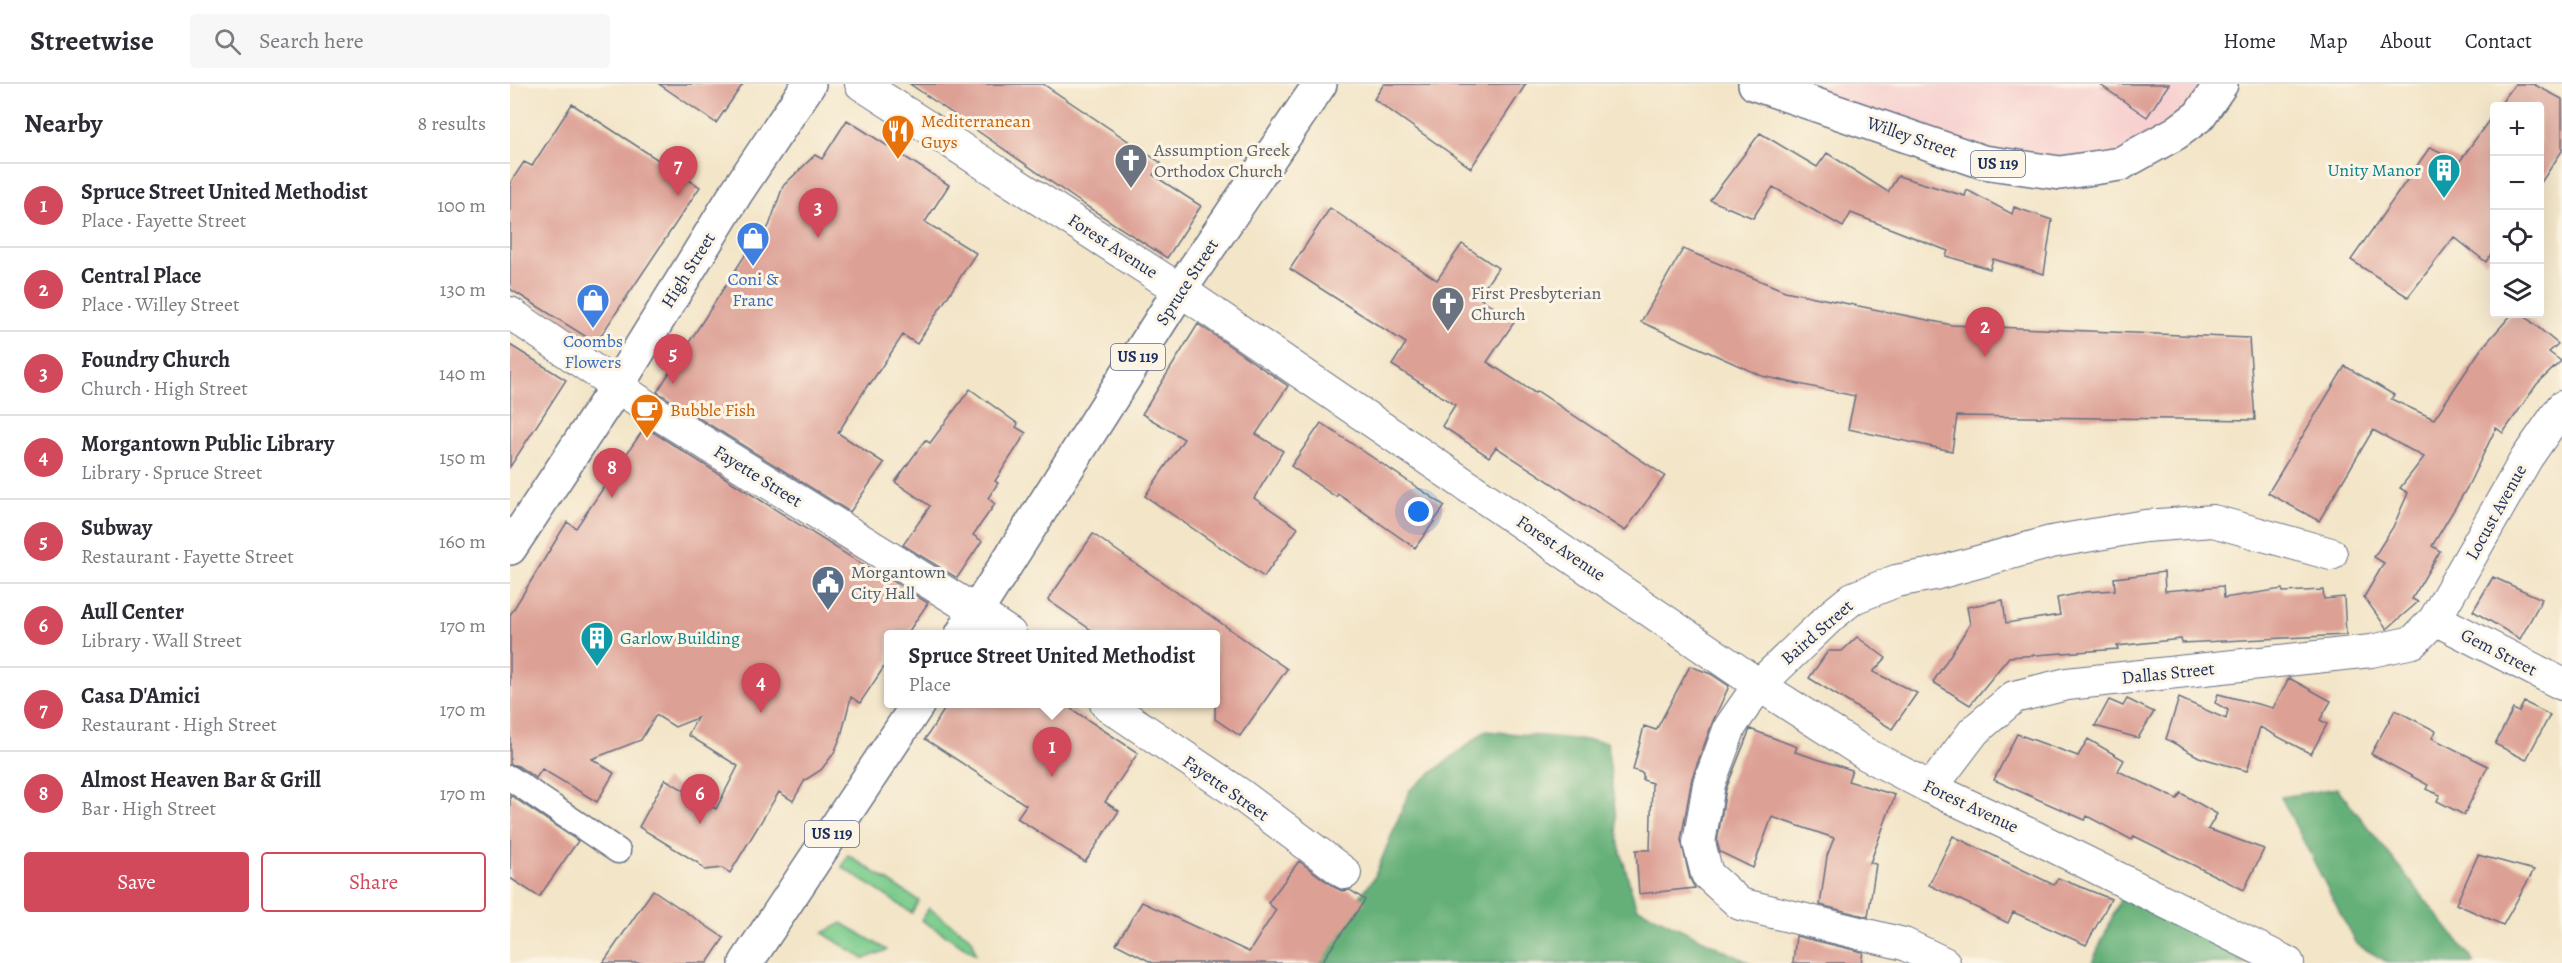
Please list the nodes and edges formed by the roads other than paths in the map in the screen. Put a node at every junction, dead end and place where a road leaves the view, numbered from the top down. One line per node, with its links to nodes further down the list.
1 (808, 84): 8 (main road, High Street)
2 (861, 84): 6 (street, Forest Avenue)
3 (1320, 84): 6 (main road, Spruce Street / US 119)
4 (1755, 84): 5 (main road, Willey Street / US 119)
5 (2221, 84)
6 (1180, 290): 13 (main road, Spruce Street / US 119); 16 (street, Forest Avenue)
7 (510, 313): 8 (street, Fayette Street)
8 (617, 386): 10 (main road, High Street); 13 (street, Fayette Street)
9 (2562, 407): 12 (street, Locust Avenue)
10 (510, 548)
11 (2331, 554): 16 (street, Baird Street)
12 (2435, 619): 15 (street, Gem Street); 20 (street, Dallas Street)
13 (970, 623): 14 (street, Fayette Street)
14 (995, 630)
15 (2562, 684)
16 (1759, 685): 20 (street, Forest Avenue); 24 (street, Baird Street)
17 (915, 708): 23 (main road, US 119)
18 (1112, 708): 22 (street, Fayette Street)
19 (510, 778): 21 (street)
20 (1931, 788): 25 (street, Forest Avenue)
21 (618, 851)
22 (1345, 873)
23 (746, 963)
24 (1944, 963)
25 (2288, 963)

